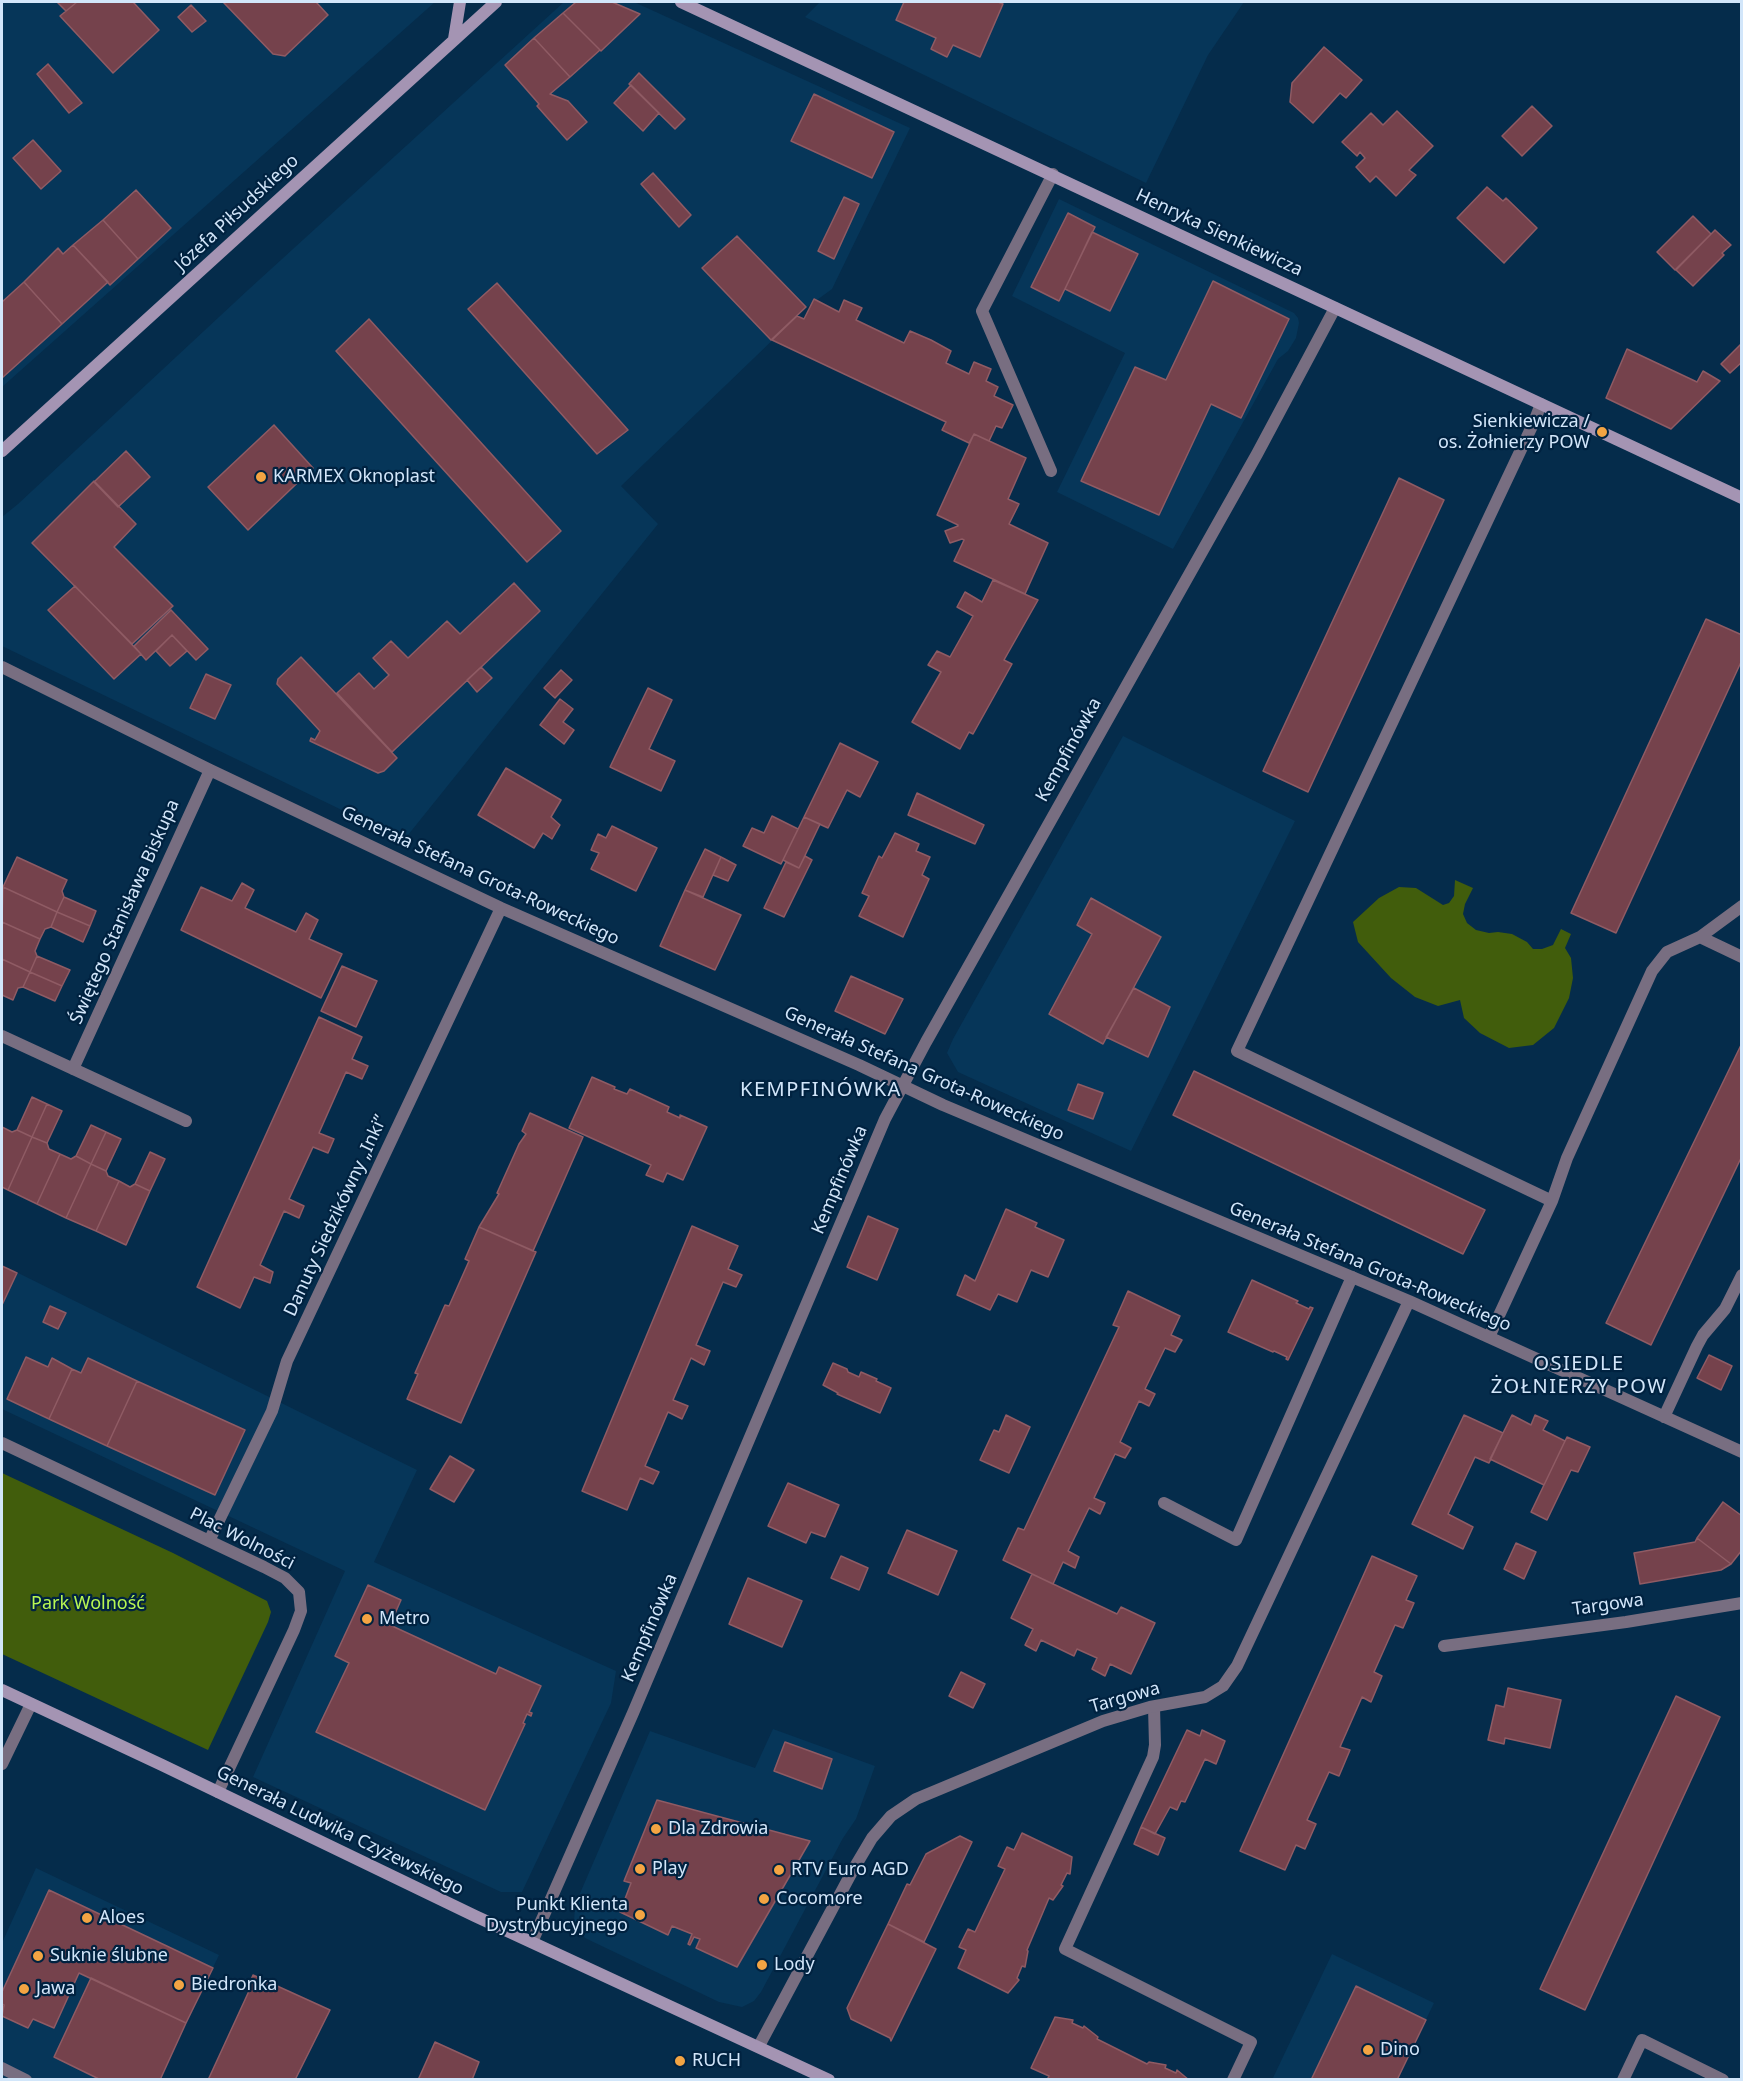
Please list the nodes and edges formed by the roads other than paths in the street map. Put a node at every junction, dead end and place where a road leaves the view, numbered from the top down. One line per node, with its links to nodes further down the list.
1 (460, 2): 4 (street)
2 (496, 2): 4 (street, Józefa Piłsudskiego)
3 (681, 2): 5 (street, Henryka Sienkiewicza)
4 (454, 39): 8 (street, Józefa Piłsudskiego)
5 (1053, 174): 6 (street, Henryka Sienkiewicza); 9 (street)
6 (1335, 308): 7 (street, Henryka Sienkiewicza); 19 (street, Kempfinówka)
7 (1541, 404): 10 (street, Henryka Sienkiewicza); 21 (street)
8 (2, 451)
9 (1051, 471)
10 (1742, 498)
11 (2, 667): 12 (street, Generała Stefana Grota-Roweckiego)
12 (210, 770): 14 (street, Generała Stefana Grota-Roweckiego); 18 (street, Świętego Stanisława Biskupa)
13 (1742, 906): 15 (street)
14 (501, 908): 19 (street, Generała Stefana Grota-Roweckiego); 30 (street, Danuty Siedzikówny „Inki”)
15 (1700, 937): 16 (street); 21 (street)
16 (1742, 957)
17 (2, 1036): 18 (street)
18 (73, 1069): 20 (street)
19 (902, 1085): 23 (street, Generała Stefana Grota-Roweckiego); 38 (street, Kempfinówka)
20 (186, 1122)
21 (1552, 1201): 25 (street)
22 (1742, 1275): 26 (street)
23 (1352, 1277): 24 (street, Generała Stefana Grota-Roweckiego); 29 (street)
24 (1409, 1301): 25 (street, Generała Stefana Grota-Roweckiego); 35 (street, Targowa)
25 (1488, 1337): 26 (street, Generała Stefana Grota-Roweckiego)
26 (1664, 1417): 28 (street, Generała Stefana Grota-Roweckiego)
27 (2, 1443): 30 (street, Plac Wolności)
28 (1742, 1452)
29 (1164, 1503)
30 (209, 1541): 37 (street, Plac Wolności)
31 (1742, 1603): 32 (street, Targowa)
32 (1444, 1646)
33 (2, 1690): 34 (street)
34 (31, 1704): 36 (street); 37 (street, Generała Ludwika Czyżewskiego)
35 (1154, 1707): 39 (street, Targowa); 43 (street)
36 (2, 1764)
37 (218, 1792): 38 (street, Generała Ludwika Czyżewskiego)
38 (532, 1942): 39 (street, Generała Ludwika Czyżewskiego)
39 (759, 2046): 42 (street, Generała Ludwika Czyżewskiego)
40 (2, 2068): 41 (street)
41 (26, 2079)
42 (829, 2079)
43 (1233, 2079)
44 (1623, 2079): 45 (street)
45 (1722, 2079)

